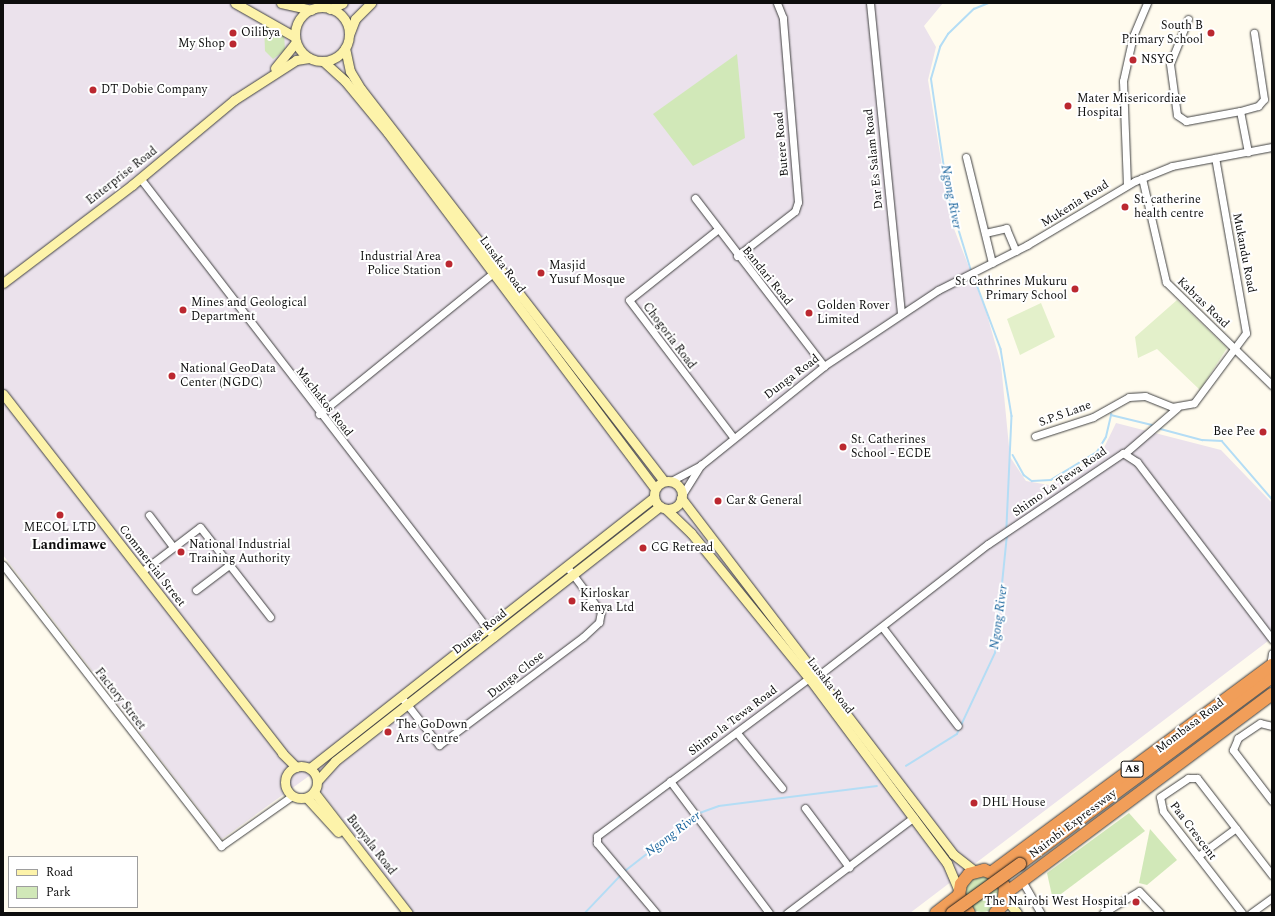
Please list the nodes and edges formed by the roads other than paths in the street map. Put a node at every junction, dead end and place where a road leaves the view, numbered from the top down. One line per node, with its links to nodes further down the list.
1 (235, 3): 13 (main road)
2 (281, 3): 9 (main road)
3 (343, 3): 8 (main road)
4 (371, 3): 12 (main road)
5 (776, 3): 30 (street, Butere Road)
6 (870, 3): 34 (street, Dar Es Salam Road)
7 (1147, 3): 25 (street)
8 (330, 9): 9 (main road); 12 (main road)
9 (311, 10): 13 (main road)
10 (1188, 19): 18 (street)
11 (1254, 33): 18 (street)
12 (348, 36): 14 (main road)
13 (296, 40): 15 (main road); 17 (main road, Enterprise Road)
14 (345, 48): 16 (main road); 45 (main road, Lusaka Road)
15 (309, 58): 16 (main road); 17 (main road, Enterprise Road)
16 (322, 61): 32 (main road, Lusaka Road)
17 (254, 86): 23 (main road, Enterprise Road)
18 (1240, 111): 20 (street)
19 (1272, 147): 20 (street, Mukenia Road)
20 (1248, 152): 22 (street, Mukenia Road)
21 (966, 157): 28 (street)
22 (1215, 158): 24 (street, Mukenia Road); 35 (street, Mukandu Road)
23 (140, 178): 33 (main road, Enterprise Road); 40 (street, Machakos Road)
24 (1142, 178): 25 (street, Mukenia Road); 35 (street, Kabras Road)
25 (1127, 185): 29 (street, Mukenia Road)
26 (695, 198): 27 (street, Bandari Road)
27 (717, 230): 30 (street, Bandari Road); 42 (street, Chogoria Road)
28 (985, 234): 29 (street); 31 (street)
29 (1016, 251): 31 (street, Mukenia Road)
30 (737, 256): 36 (street, Bandari Road)
31 (992, 263): 34 (street, Mukenia Road)
32 (493, 273): 40 (street); 46 (main road, Lusaka Road)
33 (3, 283)
34 (901, 312): 36 (street, Dunga Road)
35 (1232, 347): 37 (street, Kabras Road); 39 (street)
36 (824, 366): 42 (street, Dunga Road)
37 (1272, 385)
38 (3, 394): 54 (main road, Commercial Street)
39 (1177, 408): 41 (street, S.P.S Lane); 43 (street)
40 (319, 414): 58 (street, Machakos Road)
41 (1035, 436)
42 (732, 437): 44 (street, Dunga Road)
43 (1124, 453): 57 (street, Shimo La Tewa Road); 59 (street, Shimo La Tewa Road)
44 (701, 465): 45 (street, Dunga Road); 47 (street, Dunga Road)
45 (668, 481): 46 (main road); 47 (main road)
46 (655, 492): 48 (main road); 53 (main road, Dunga Road)
47 (681, 497): 48 (main road); 62 (main road, Lusaka Road)
48 (663, 508): 53 (main road, Dunga Road); 63 (main road, Lusaka Road)
49 (149, 515): 50 (street)
50 (173, 547): 52 (street); 54 (street)
51 (3, 565): 78 (street, Factory Street)
52 (229, 565): 55 (street); 56 (street)
53 (570, 570): 58 (main road, Dunga Road); 66 (street, Dunga Close)
54 (141, 572): 70 (main road, Commercial Street)
55 (196, 590)
56 (270, 617)
57 (883, 628): 62 (street, Shimo La Tewa Road); 67 (street)
58 (491, 634): 66 (main road, Dunga Road)
59 (1272, 639)
60 (1272, 653): 61 (street)
61 (1271, 669): 87 (highway, Mombasa Road / A8); 99 (highway, Nairobi Expressway, bridge)
62 (819, 675): 86 (main road, Lusaka Road)
63 (809, 678): 69 (street, Shimo la Tewa Road); 82 (main road, Lusaka Road)
64 (1272, 686): 100 (highway, Nairobi Expressway)
65 (1272, 694): 89 (highway, Mombasa Road / A8)
66 (404, 701): 72 (main road, Dunga Road); 74 (main road, Dunga Road)
67 (958, 726)
68 (1272, 726): 80 (street)
69 (737, 733): 75 (street, Shimo la Tewa Road); 76 (street)
70 (282, 753): 71 (main road, Commercial Street); 73 (main road, Commercial Street)
71 (296, 767): 72 (main road); 73 (main road)
72 (310, 768): 74 (main road)
73 (287, 773): 78 (main road)
74 (318, 780): 77 (main road)
75 (670, 781): 95 (street, Shimo la Tewa Road); 96 (street)
76 (782, 788)
77 (314, 792): 79 (main road); 94 (main road, Bunyala Road)
78 (292, 796): 79 (main road)
79 (306, 798): 93 (main road, Bunyala Road)
80 (1272, 801)
81 (805, 808): 85 (street)
82 (914, 817): 85 (street); 90 (main road, Lusaka Road)
83 (1236, 828): 84 (street); 84 (street, Paa Crescent); 88 (street, Paa Crescent)
84 (1198, 856): 107 (street, Paa Crescent)
85 (849, 867): 97 (street)
86 (975, 871): 87 (highway); 90 (highway)
87 (992, 872): 91 (highway)
88 (1272, 875)
89 (1021, 879): 91 (highway, Mombasa Road / A8); 104 (street)
90 (959, 893): 98 (highway); 101 (highway)
91 (1006, 895): 102 (highway, A8); 103 (main road)
92 (1272, 898): 108 (street)
93 (401, 913)
94 (408, 913)
95 (655, 913)
96 (770, 913)
97 (787, 913)
98 (936, 913)
99 (952, 913)
100 (965, 913)
101 (969, 913)
102 (995, 913)
103 (1017, 913)
104 (1041, 913)
105 (1103, 913): 106 (street)
106 (1160, 913)
107 (1242, 913)
108 (1251, 913)

